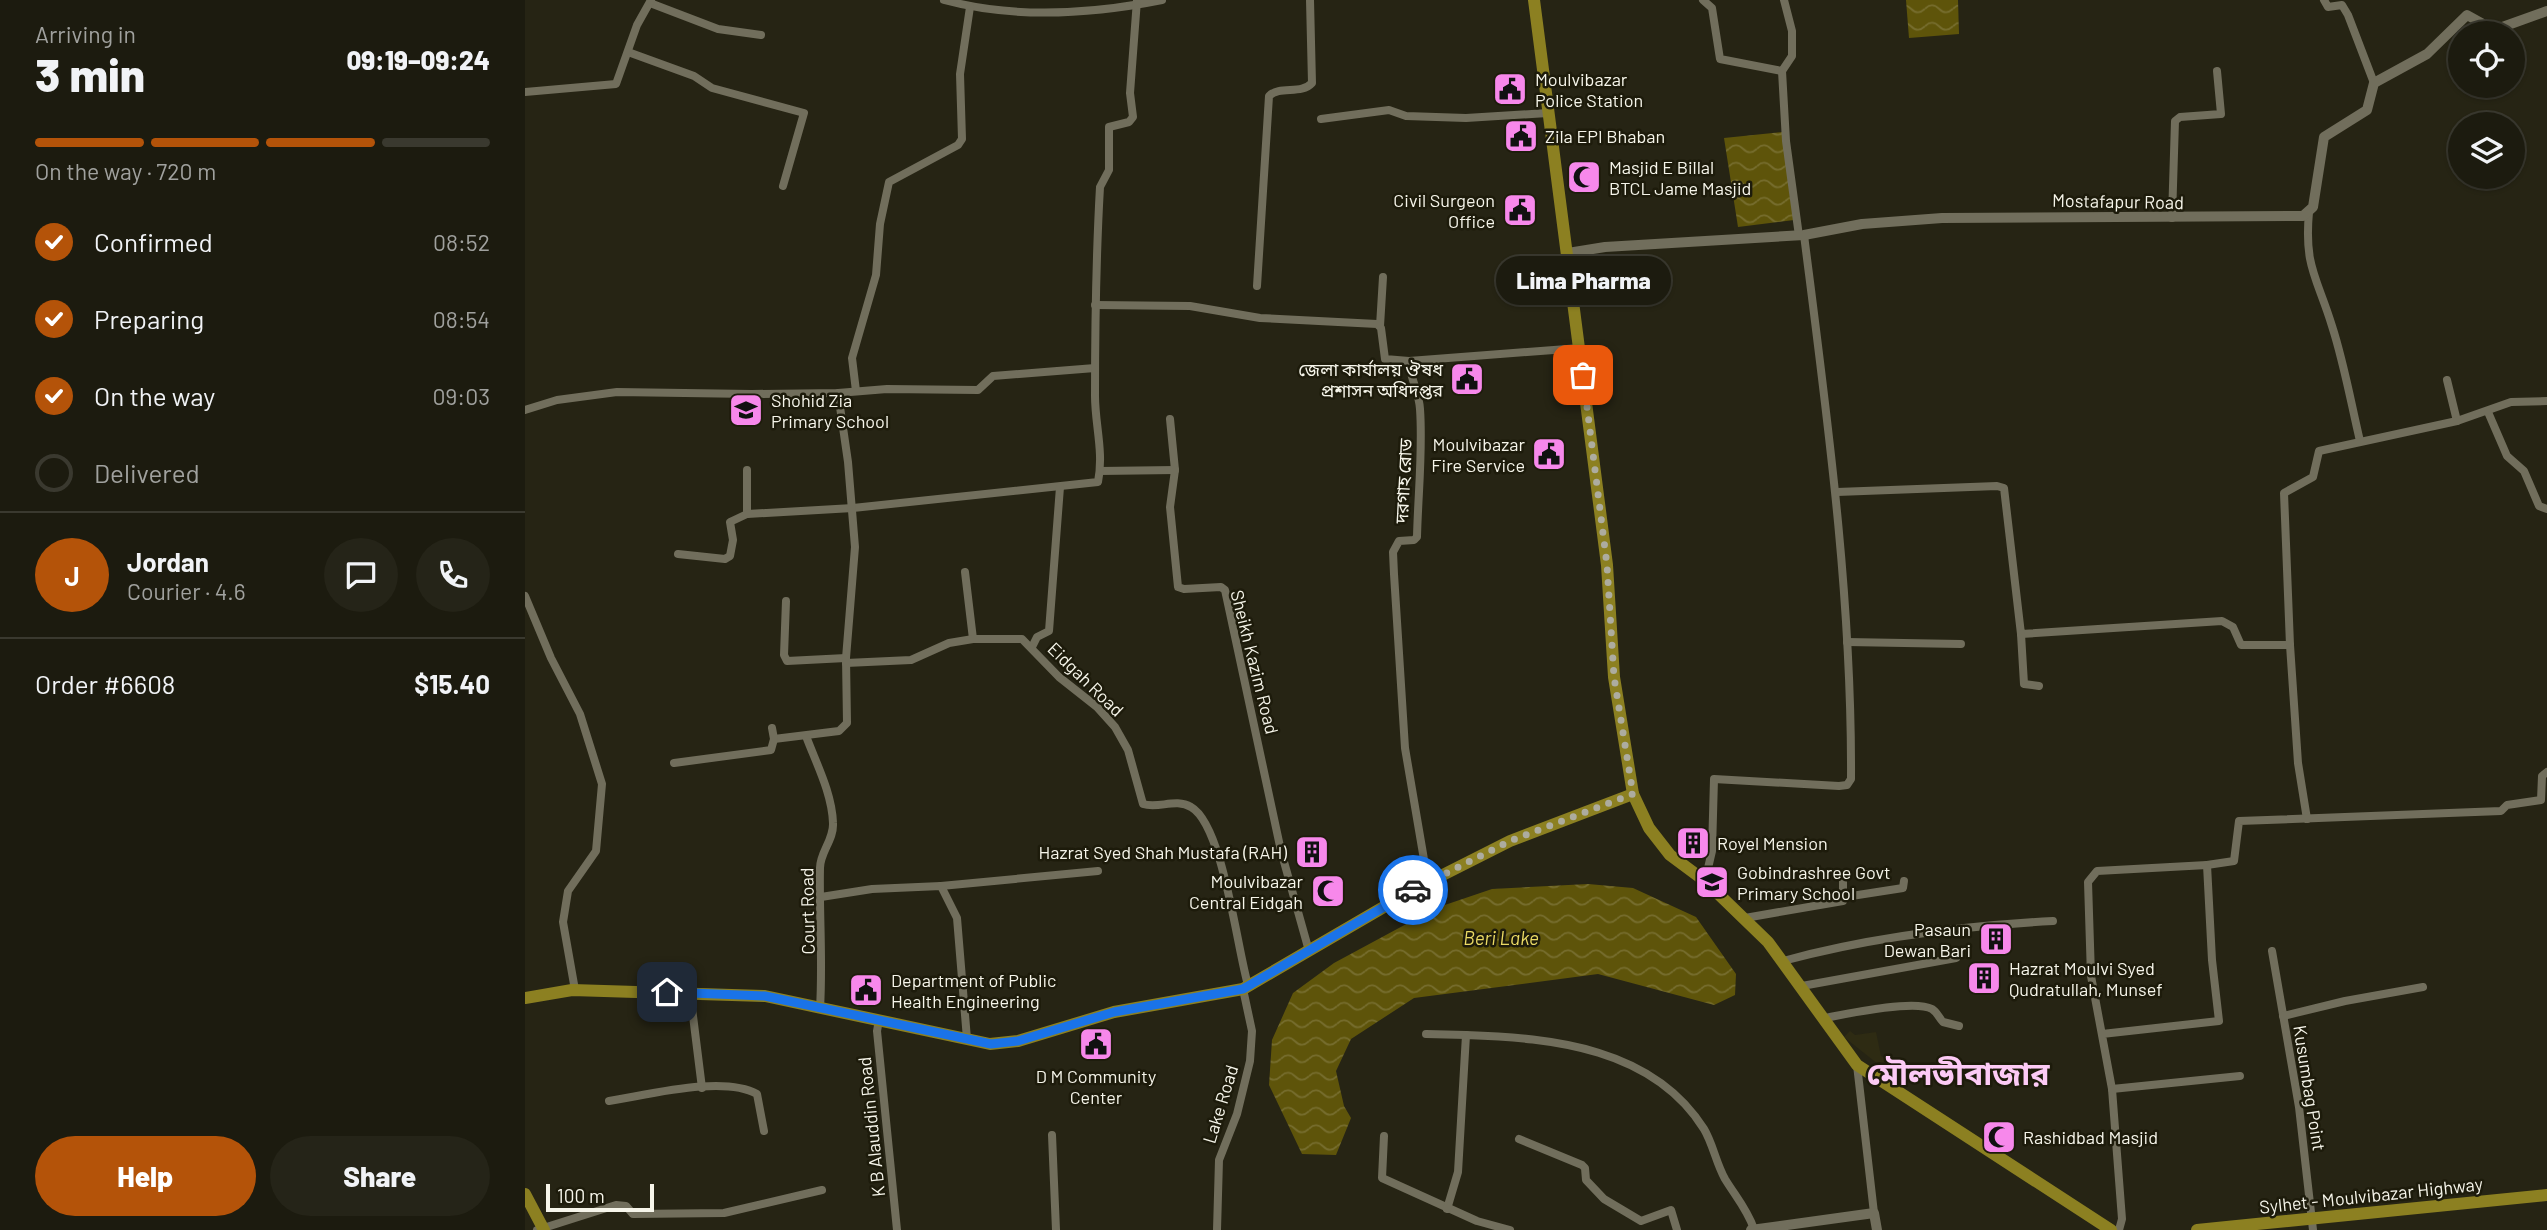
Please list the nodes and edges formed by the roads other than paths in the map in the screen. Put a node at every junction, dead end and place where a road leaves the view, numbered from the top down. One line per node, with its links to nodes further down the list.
1 (944, 0): 10 (street)
2 (1162, 0): 9 (street)
3 (1310, 0): 26 (street)
4 (1534, 0): 18 (highway)
5 (1703, 0): 14 (street)
6 (1784, 0): 14 (street)
7 (2324, 0): 16 (street)
8 (650, 2): 12 (street); 13 (street)
9 (1137, 3): 10 (street); 27 (street)
10 (970, 7): 33 (street)
11 (2547, 11): 16 (street)
12 (761, 35)
13 (628, 52): 17 (street); 20 (street)
14 (1782, 71): 23 (street)
15 (2217, 71): 22 (street)
16 (2374, 83): 21 (street)
17 (525, 92)
18 (1548, 113): 19 (street); 24 (highway)
19 (1321, 119)
20 (783, 186)
21 (2309, 212): 22 (street, Mostafapur Road); 40 (street)
22 (2172, 218): 23 (street, Mostafapur Road)
23 (1802, 236): 24 (street, Mostafapur Road); 45 (street)
24 (1568, 253): 29 (highway)
25 (1383, 276): 28 (street)
26 (1257, 286)
27 (1095, 304): 28 (street); 31 (street)
28 (1380, 326): 30 (street)
29 (1580, 348): 30 (street); 66 (highway)
30 (1409, 361): 73 (street, দরগাহ রোড)
31 (1095, 368): 33 (street); 43 (street)
32 (2447, 380): 39 (street)
33 (856, 391): 34 (street)
34 (838, 393): 36 (street); 46 (street)
35 (2547, 401): 37 (street)
36 (525, 410)
37 (2488, 412): 39 (street); 47 (street)
38 (1170, 419): 42 (street, Sheikh Kazim Road)
39 (2457, 421): 40 (street)
40 (2360, 442): 57 (street)
41 (747, 470): 48 (street)
42 (1175, 470): 43 (street); 79 (street, Sheikh Kazim Road)
43 (1100, 471): 44 (street)
44 (1060, 486): 46 (street); 58 (street)
45 (1837, 492): 53 (street); 55 (street)
46 (853, 508): 48 (street); 59 (street)
47 (2547, 509)
48 (747, 514): 49 (street)
49 (678, 554)
50 (965, 572): 54 (street)
51 (525, 596): 86 (street)
52 (786, 601): 59 (street, Eidgah Road)
53 (2021, 634): 57 (street); 60 (street)
54 (973, 639): 58 (street, Eidgah Road); 59 (street, Eidgah Road)
55 (1847, 642): 56 (street); 71 (street)
56 (1961, 645)
57 (2290, 645): 67 (street)
58 (1032, 647): 84 (street, Eidgah Road)
59 (846, 660): 62 (street)
60 (2039, 686)
61 (772, 728): 63 (street)
62 (806, 736): 63 (street); 75 (street, Court Road)
63 (774, 739): 64 (street)
64 (674, 763)
65 (2547, 772): 67 (street)
66 (1633, 794): 71 (highway); 73 (highway)
67 (2307, 819): 68 (street)
68 (2207, 865): 95 (street); 95 (street)
69 (1098, 871): 74 (street)
70 (1843, 880): 76 (street)
71 (1705, 881): 77 (highway)
72 (1904, 881): 76 (street)
73 (1428, 883): 79 (highway)
74 (941, 886): 75 (street); 97 (street)
75 (821, 897): 89 (street, Court Road)
76 (1845, 897): 77 (street)
77 (1745, 918): 82 (highway)
78 (2053, 920): 82 (street)
79 (1309, 951): 84 (highway)
80 (2272, 951): 90 (street, Kusumbag Point)
81 (1956, 958): 83 (street)
82 (1783, 961): 83 (highway)
83 (1802, 986): 91 (highway)
84 (1246, 987): 97 (highway); 116 (street, Lake Road)
85 (2423, 987): 90 (street)
86 (575, 990): 87 (highway); 88 (highway)
87 (690, 992): 89 (highway); 100 (street)
88 (525, 998)
89 (820, 1008): 92 (highway)
90 (2283, 1016): 112 (street, Kusumbag Point)
91 (1825, 1018): 93 (street); 98 (highway)
92 (879, 1020): 97 (highway); 114 (street, K B Alauddin Road)
93 (1959, 1026)
94 (1426, 1034): 96 (street)
95 (2102, 1034): 101 (street)
96 (1466, 1035): 110 (street); 119 (street)
97 (967, 1040)
98 (1857, 1065): 111 (street); 121 (highway)
99 (2241, 1076): 101 (street)
100 (702, 1088): 102 (street); 103 (street)
101 (2112, 1089): 122 (street)
102 (609, 1101)
103 (764, 1131)
104 (1052, 1135): 115 (street)
105 (1384, 1136): 110 (street)
106 (1519, 1139): 118 (street)
107 (822, 1190): 113 (street)
108 (525, 1194): 113 (highway)
109 (2547, 1195): 112 (highway, Sylhet - Moulvibazar Highway)
110 (1447, 1209): 117 (street)
111 (1874, 1213): 119 (street); 120 (street)
112 (2313, 1224): 123 (highway, Sylhet - Moulvibazar Highway)
113 (541, 1229)
114 (897, 1230)
115 (1056, 1230)
116 (1217, 1230)
117 (1510, 1230)
118 (1677, 1230)
119 (1752, 1230)
120 (1877, 1230)
121 (2111, 1230)
122 (2119, 1230)
123 (2197, 1230)

